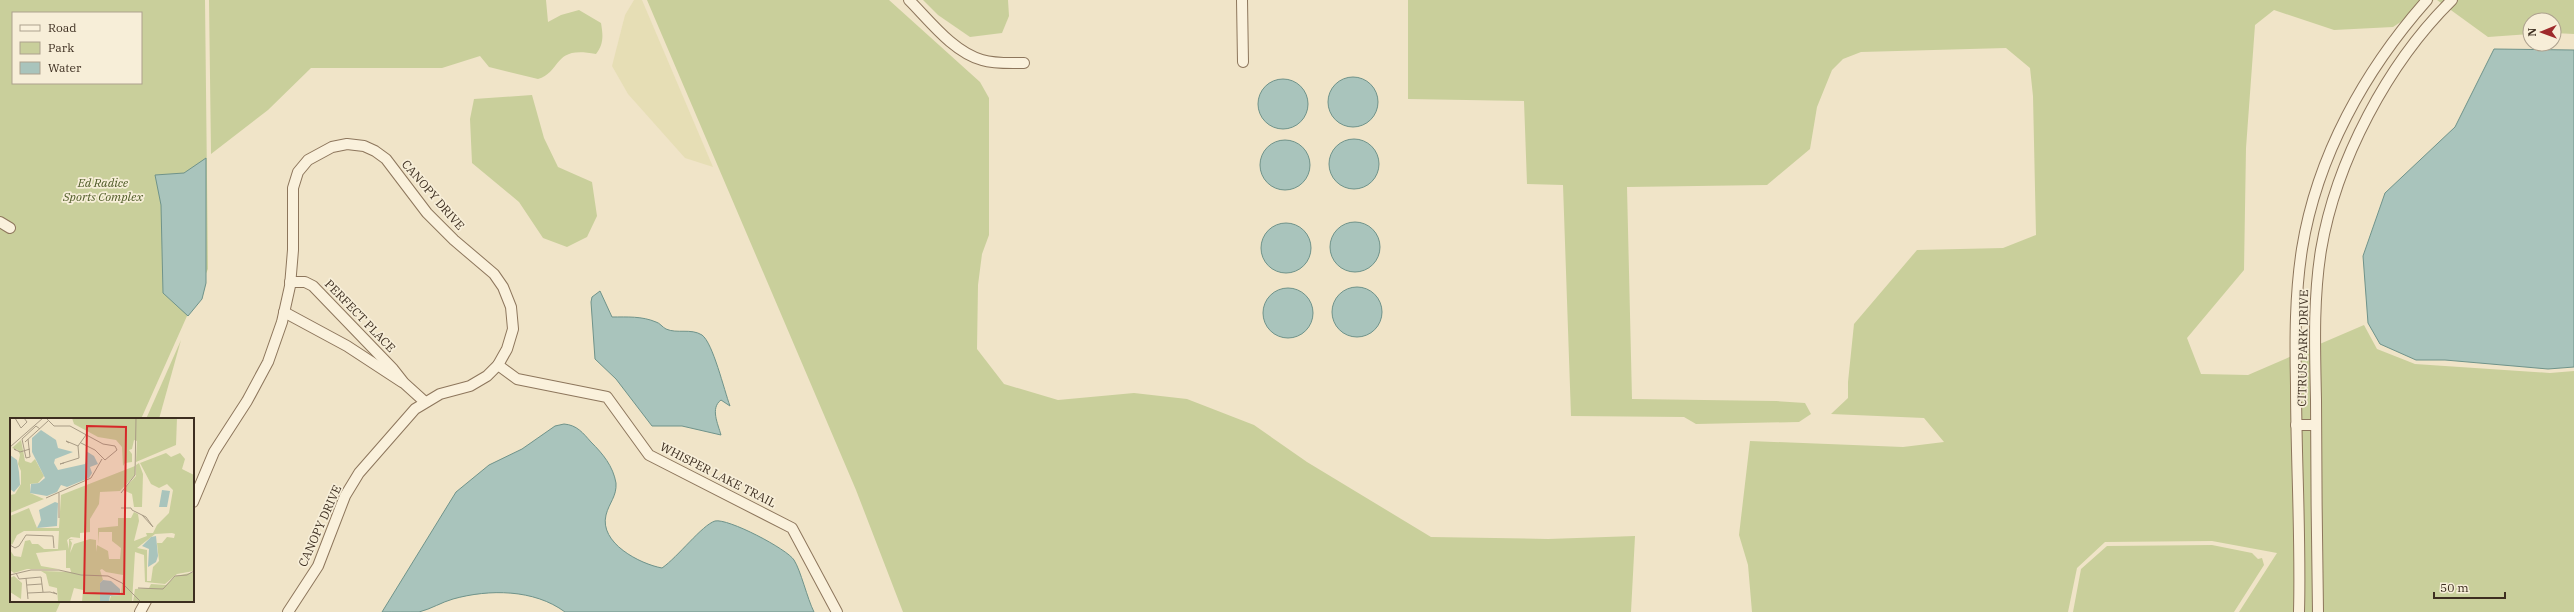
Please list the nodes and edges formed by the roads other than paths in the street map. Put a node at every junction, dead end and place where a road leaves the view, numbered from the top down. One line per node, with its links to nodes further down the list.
1 (909, 0): 6 (street)
2 (1242, 0): 5 (street)
3 (2427, 0): 14 (street, CITRUS PARK DRIVE)
4 (2452, 0): 15 (street, CITRUS PARK DRIVE)
5 (1244, 62)
6 (1024, 63)
7 (0, 222): 8 (street)
8 (10, 228)
9 (290, 282): 10 (street, CANOPY DRIVE); 11 (street, CANOPY DRIVE); 12 (street, PERFECT PLACE)
10 (284, 312): 12 (street, PERFECT PLACE); 16 (street, CANOPY DRIVE)
11 (498, 365): 13 (street, CANOPY DRIVE); 20 (street, WHISPER LAKE TRAIL)
12 (404, 383): 13 (street, PERFECT PLACE)
13 (425, 402): 19 (street, CANOPY DRIVE)
14 (2296, 425): 15 (street); 21 (street, CITRUS PARK DRIVE)
15 (2316, 425): 22 (street, CITRUS PARK DRIVE)
16 (194, 500)
17 (145, 602): 18 (street)
18 (140, 612)
19 (288, 612)
20 (838, 612)
21 (2299, 612)
22 (2318, 612)

